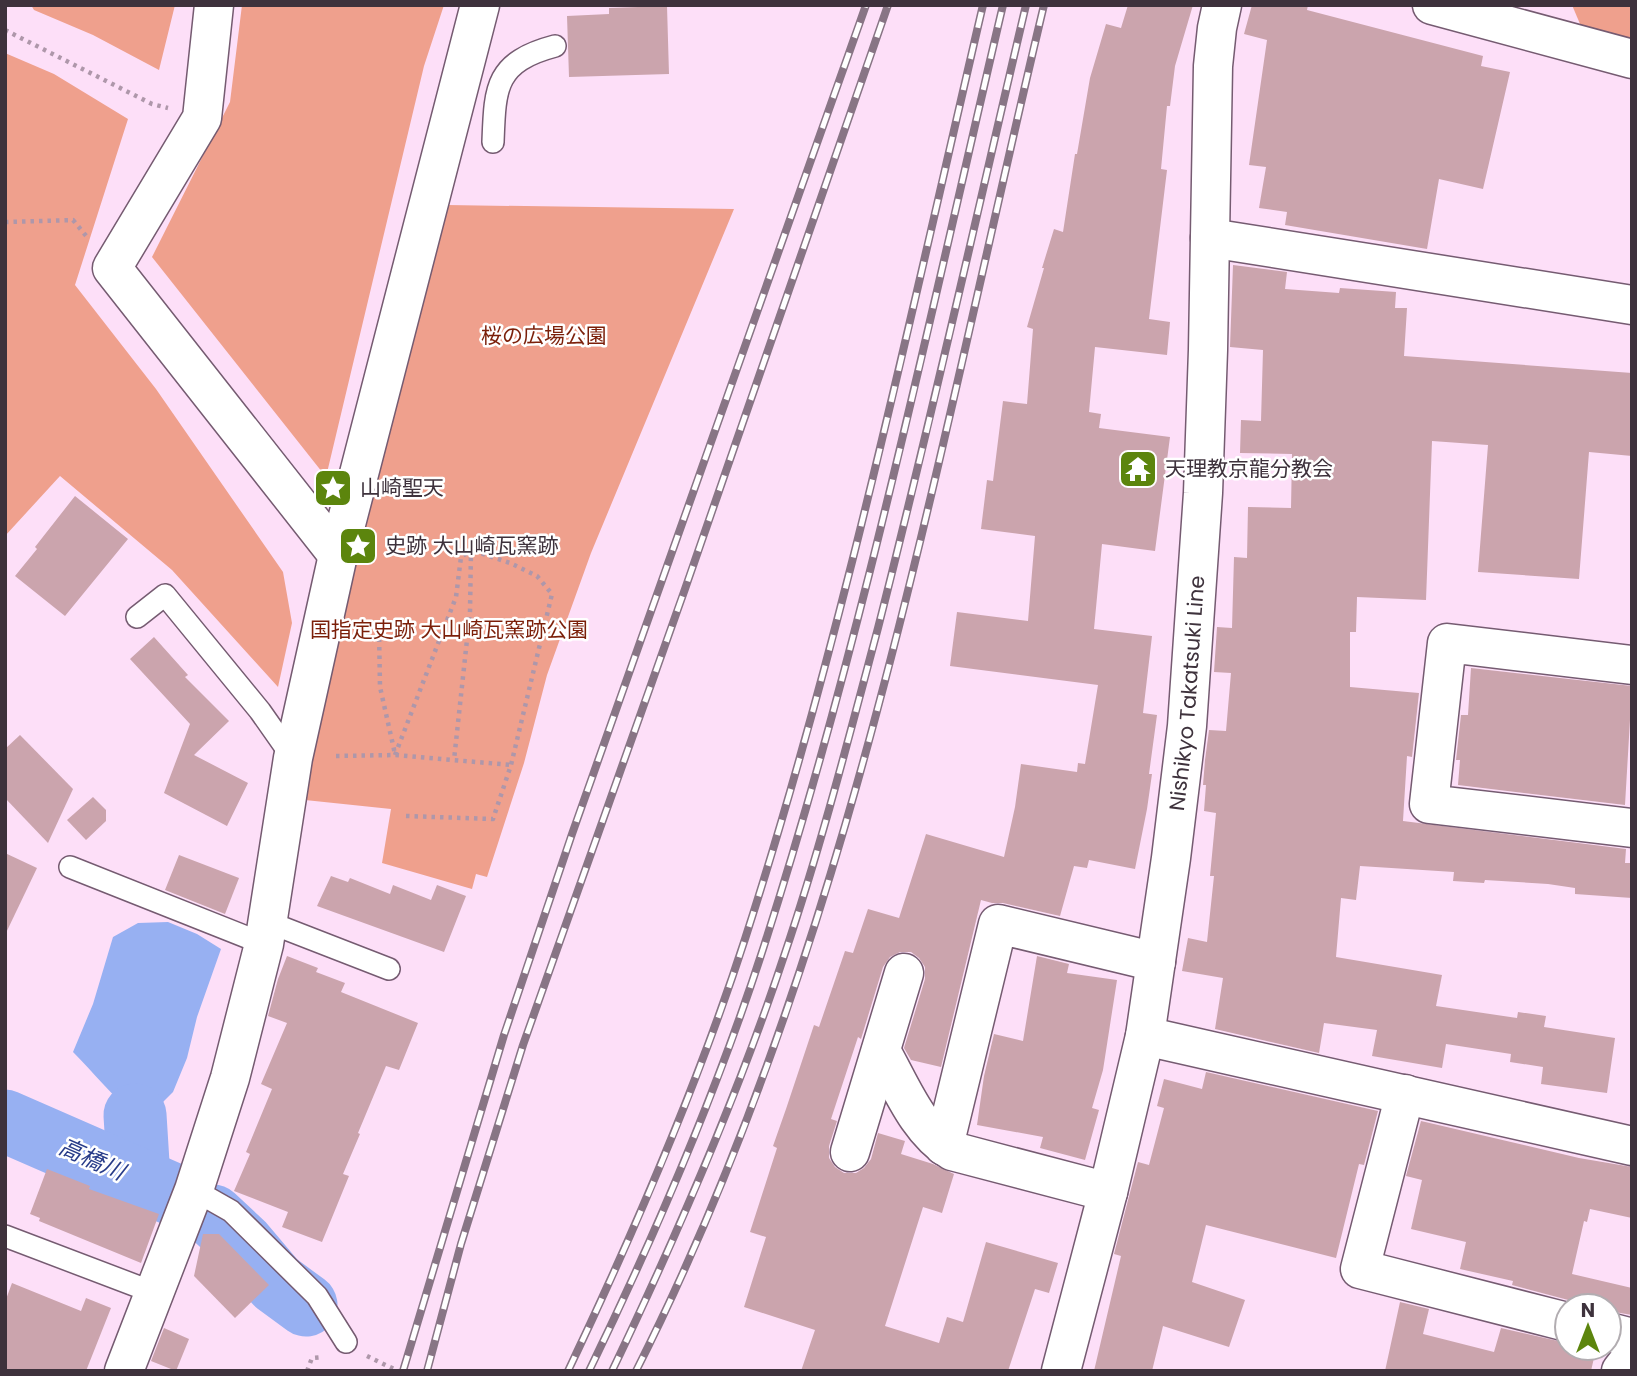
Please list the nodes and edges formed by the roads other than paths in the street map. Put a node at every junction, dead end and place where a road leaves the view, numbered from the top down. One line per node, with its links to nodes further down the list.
1 (214, 5): 11 (street)
2 (480, 5): 7 (street)
3 (1222, 5): 9 (street, Nishikyo Takatsuki Line)
4 (1432, 5): 6 (street)
5 (555, 46): 7 (lane)
6 (1632, 59)
7 (483, 74): 8 (lane); 11 (street)
8 (493, 142)
9 (1210, 238): 10 (street); 18 (street, Nishikyo Takatsuki Line)
10 (1632, 305)
11 (338, 555): 14 (street)
12 (137, 617): 14 (lane)
13 (1632, 666): 15 (street)
14 (293, 758): 17 (street)
15 (1632, 828)
16 (70, 867): 17 (lane)
17 (266, 933): 19 (lane); 27 (street)
18 (1156, 962): 21 (street, Nishikyo Takatsuki Line); 24 (street)
19 (389, 969)
20 (904, 973): 22 (street)
21 (1145, 1036): 23 (street); 28 (street, Nishikyo Takatsuki Line)
22 (881, 1051): 24 (street); 26 (street)
23 (1405, 1094): 25 (street); 31 (street)
24 (944, 1146): 28 (street)
25 (1632, 1146)
26 (850, 1152)
27 (194, 1190): 30 (street); 32 (lane)
28 (1108, 1192): 35 (street, Nishikyo Takatsuki Line)
29 (5, 1236): 30 (lane)
30 (156, 1293): 34 (street)
31 (1553, 1317)
32 (351, 1346)
33 (1632, 1357): 36 (street)
34 (124, 1371)
35 (1061, 1371)
36 (1621, 1371)

